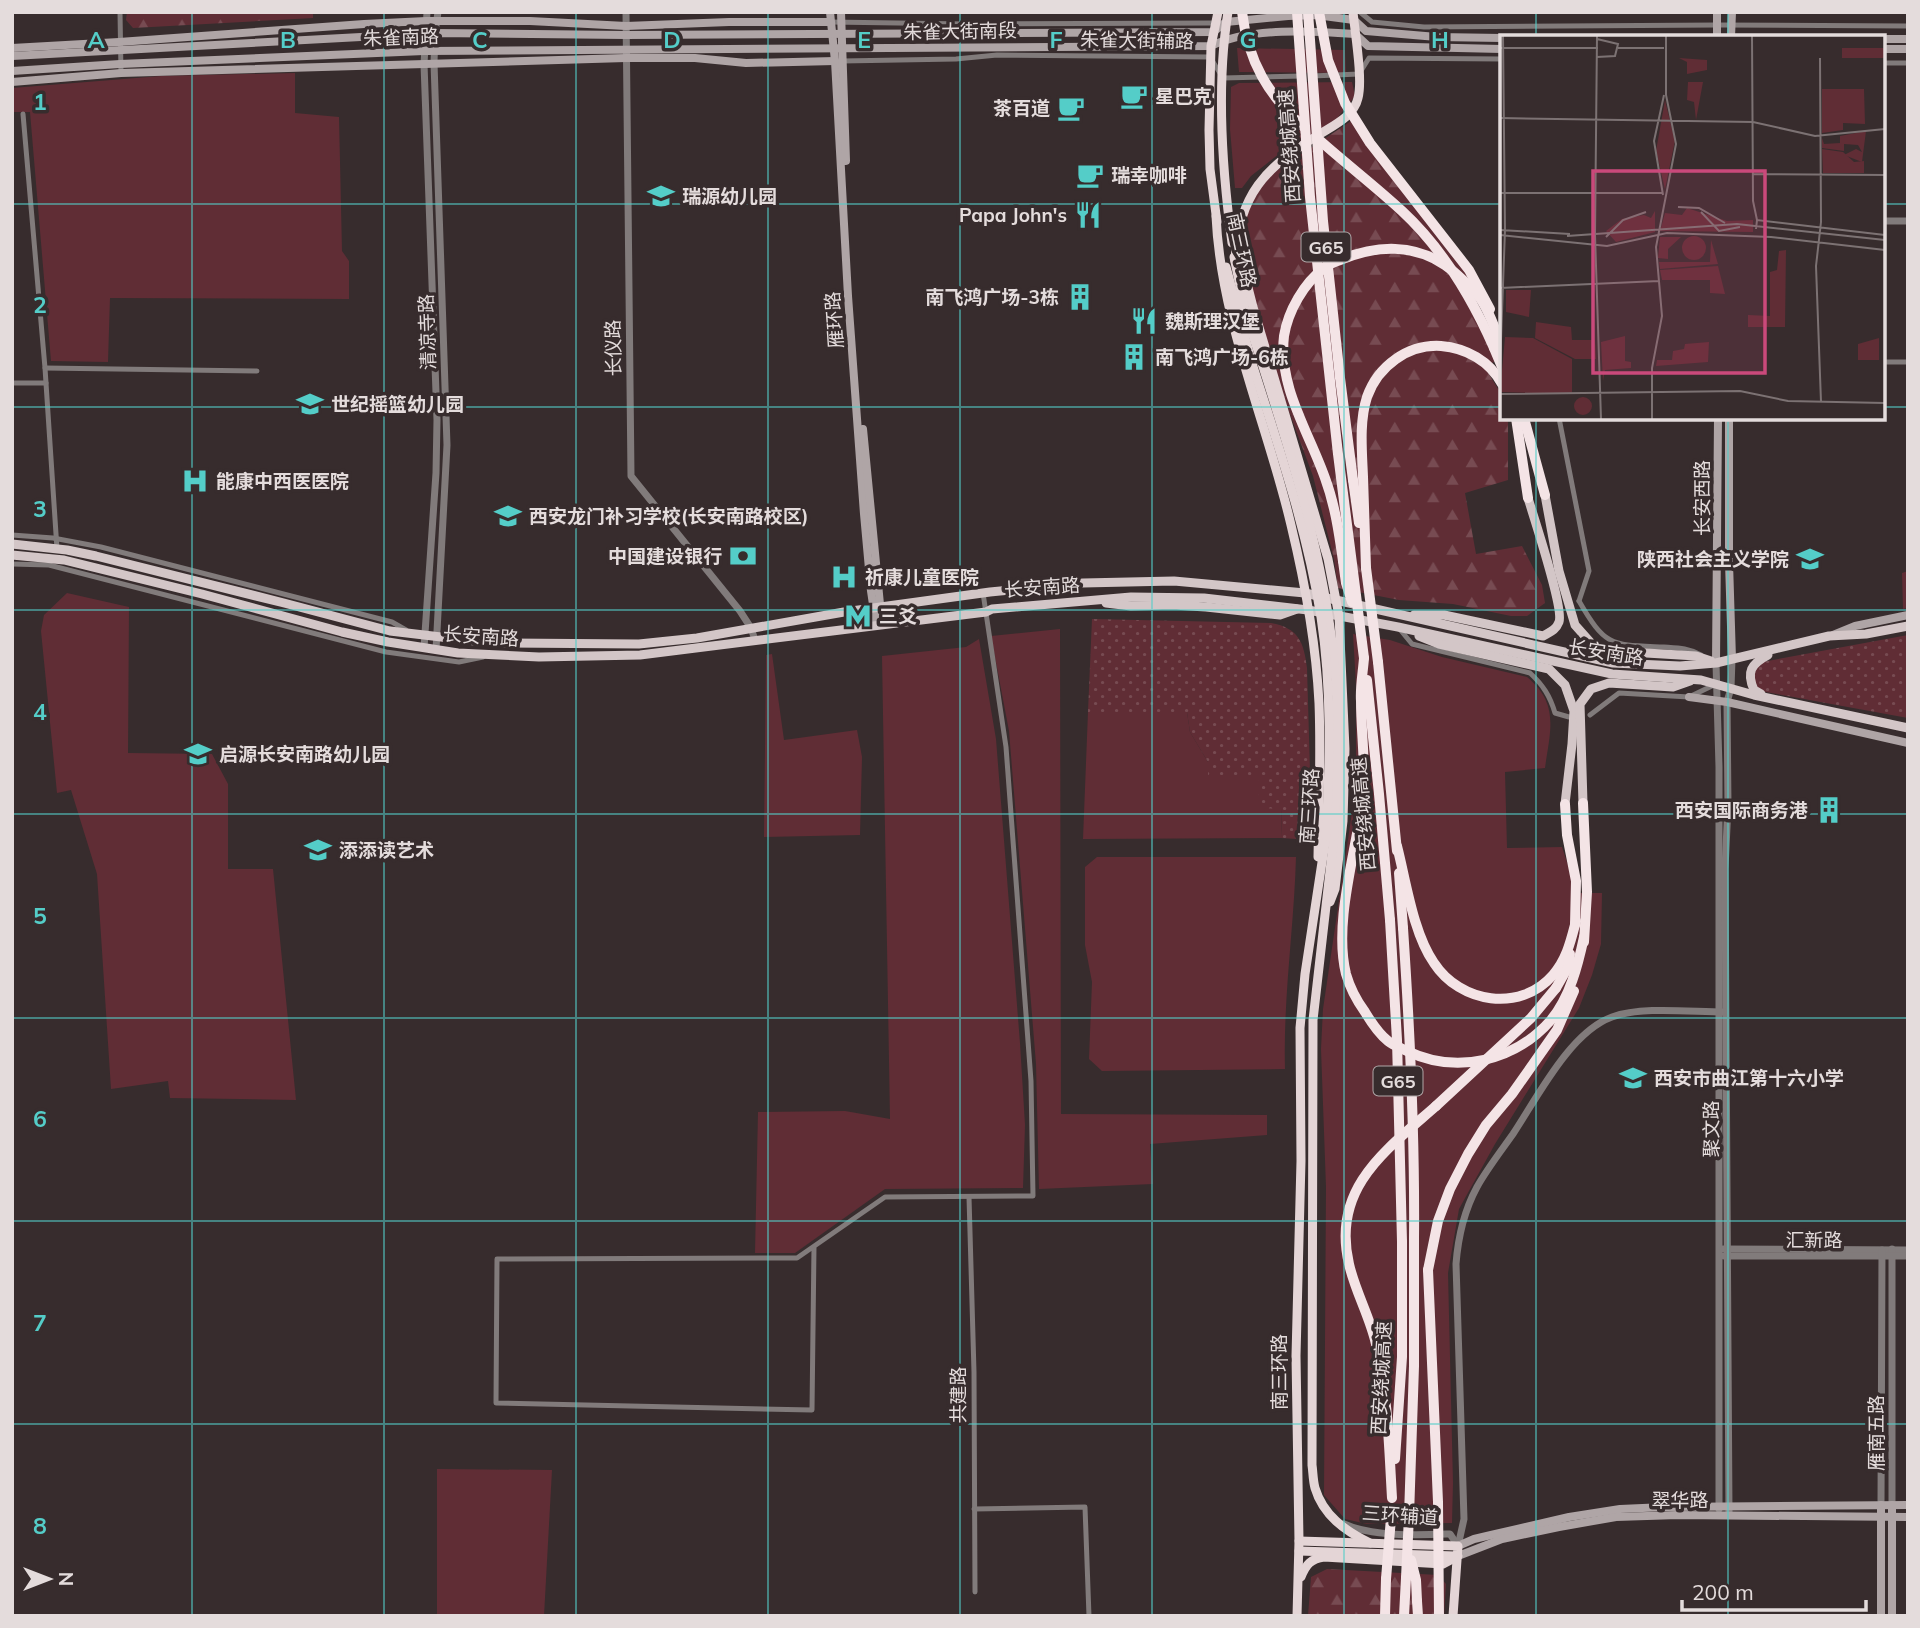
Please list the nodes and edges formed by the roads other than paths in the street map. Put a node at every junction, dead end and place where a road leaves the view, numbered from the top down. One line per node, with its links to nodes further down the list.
1 (120, 12): 31 (street)
2 (626, 12): 19 (street, 长仪路)
3 (841, 12): 15 (main road, 雁环路)
4 (1242, 12): 61 (highway, bridge)
5 (1297, 12): 97 (highway, 西安绕城高速 / G65, bridge)
6 (1308, 12): 81 (highway, 西安绕城高速 / G65, bridge)
7 (1319, 12): 60 (highway, bridge)
8 (1717, 12): 16 (main road)
9 (1732, 12): 17 (main road)
10 (1356, 15): 14 (main road, 朱雀大街南段); 16 (street); 24 (highway, 南三环路); 27 (main road, 朱雀大街南段)
11 (426, 17): 12 (main road); 20 (street, 清凉寺路); 31 (main road)
12 (437, 17): 19 (main road); 21 (street, 清凉寺路)
13 (830, 17): 15 (street, 朱雀大街辅路); 19 (main road); 22 (main road, 雁环路)
14 (1221, 19): 15 (street, 朱雀大街辅路); 23 (main road, 朱雀大街南段); 30 (highway, 南三环路); 32 (highway, 南三环路)
15 (842, 22): 23 (main road, 雁环路)
16 (1717, 25): 17 (street); 25 (main road)
17 (1732, 25): 18 (street); 26 (main road)
18 (1908, 26)
19 (626, 30): 21 (main road, 朱雀南路); 22 (main road, 朱雀南路); 40 (street, 长仪路)
20 (424, 33): 21 (main road, 朱雀南路); 31 (main road, 朱雀南路); 38 (street, 清凉寺路)
21 (435, 33): 39 (street, 清凉寺路)
22 (831, 33): 23 (main road, 朱雀南路); 34 (main road, 雁环路)
23 (842, 33): 34 (main road, 雁环路)
24 (1356, 34): 30 (main road, 朱雀大街南段); 35 (main road, 朱雀大街南段); 51 (highway, 南三环路)
25 (1717, 35)
26 (1731, 35)
27 (1500, 38)
28 (1908, 38): 29 (main road)
29 (1885, 39)
30 (1223, 40): 32 (main road, 朱雀大街南段); 52 (highway, 南三环路)
31 (119, 46): 33 (main road); 41 (main road, 朱雀南路); 49 (street)
32 (1211, 46): 34 (main road, 朱雀大街南段); 42 (highway, 南三环路)
33 (12, 48)
34 (837, 49): 40 (main road, 朱雀南路); 44 (main road, 雁环路)
35 (1500, 49)
36 (1885, 49): 37 (main road)
37 (1908, 49)
38 (424, 51): 39 (main road, 朱雀南路); 48 (street, 清凉寺路); 49 (main road, 朱雀南路)
39 (435, 51): 40 (main road, 朱雀南路); 45 (street, 清凉寺路)
40 (625, 54): 44 (main road); 45 (main road); 96 (street, 长仪路)
41 (12, 56)
42 (1210, 57): 44 (street, 朱雀大街辅路); 52 (street, 朱雀大街辅路); 55 (highway, 南三环路)
43 (1500, 59): 51 (street)
44 (838, 61): 86 (main road, 雁环路)
45 (435, 63): 48 (main road); 100 (street, 清凉寺路)
46 (1885, 63): 47 (street)
47 (1908, 63)
48 (424, 64): 49 (main road); 98 (street, 清凉寺路)
49 (120, 69): 50 (main road, 朱雀南路); 53 (main road)
50 (12, 71)
51 (1359, 74): 52 (street); 58 (highway, 南三环路)
52 (1223, 78): 59 (highway, 南三环路)
53 (12, 82)
54 (23, 114): 64 (street)
55 (1216, 216): 83 (highway); 123 (highway, 南三环路, bridge)
56 (1885, 221): 57 (street)
57 (1908, 221)
58 (1238, 230): 59 (highway, 南三环路); 84 (highway)
59 (1235, 261): 123 (highway, 南三环路, bridge)
60 (1500, 333)
61 (1498, 348): 97 (highway, bridge)
62 (1885, 362): 63 (street)
63 (1908, 362)
64 (45, 368): 65 (street); 68 (street)
65 (257, 371)
66 (1500, 381): 81 (highway)
67 (12, 383): 68 (street)
68 (46, 383): 78 (street)
69 (1516, 420): 75 (highway)
70 (1525, 420): 74 (highway)
71 (1559, 420): 108 (street)
72 (1718, 420): 108 (main road, 长安西路)
73 (1729, 420): 107 (main road, 长安西路)
74 (1545, 495): 108 (main road)
75 (1528, 498): 89 (main road)
76 (12, 535): 78 (street)
77 (12, 544): 78 (main road, 长安南路)
78 (56, 544): 98 (main road, 长安南路)
79 (12, 555): 85 (main road, 长安南路)
80 (12, 564): 92 (street)
81 (1366, 568): 124 (highway, 西安绕城高速 / G65, bridge)
82 (983, 593): 83 (main road, 长安南路); 86 (main road, 长安南路); 88 (street)
83 (1305, 593): 84 (main road, 长安南路); 87 (highway)
84 (1336, 600): 89 (main road, 长安南路); 91 (highway)
85 (241, 604): 92 (street); 103 (main road, 长安南路)
86 (876, 608): 93 (main road, 雁环路); 96 (main road, 长安南路)
87 (1303, 609): 88 (main road, 长安南路); 91 (main road, 长安南路); 125 (highway)
88 (986, 612): 93 (main road, 长安南路); 130 (street)
89 (1398, 615): 108 (main road, 长安南路)
90 (1908, 615): 99 (main road)
91 (1339, 616): 95 (main road, 长安南路); 126 (highway)
92 (252, 617): 105 (street)
93 (879, 625): 101 (main road, 长安南路)
94 (1908, 626): 99 (main road, 长安南路)
95 (1398, 627): 109 (main road, 长安南路); 117 (street); 122 (main road)
96 (751, 628): 100 (main road, 长安南路); 101 (street, 长仪路)
97 (1360, 629): 106 (highway, 西安绕城高速 / G65, bridge)
98 (425, 635): 100 (main road, 长安南路); 103 (street, 清凉寺路)
99 (1829, 636): 102 (main road, 长安南路)
100 (436, 637): 104 (street, 清凉寺路)
101 (755, 640): 105 (main road, 长安南路)
102 (1782, 648): 107 (main road, 长安南路); 113 (main road)
103 (424, 649): 104 (main road, 长安南路)
104 (436, 650): 105 (main road, 长安南路)
105 (491, 655)
106 (1364, 659): 128 (highway, bridge); 137 (highway, 西安绕城高速 / G65, bridge)
107 (1732, 659): 108 (main road, 长安南路); 111 (street, 聚文路)
108 (1716, 663): 110 (street, 聚文路)
109 (1693, 679): 110 (main road, 长安南路); 121 (main road)
110 (1716, 684): 111 (main road, 长安南路); 112 (street); 114 (street, 聚文路)
111 (1731, 688): 113 (main road, 长安南路); 114 (street, 聚文路)
112 (1689, 697): 114 (main road); 115 (street)
113 (1772, 699): 116 (main road, 长安南路)
114 (1723, 701): 119 (main road); 129 (street, 聚文路)
115 (1590, 715)
116 (1853, 716): 118 (main road, 长安南路); 119 (main road)
117 (1569, 717)
118 (1908, 728)
119 (1879, 736): 120 (main road)
120 (1908, 743)
121 (1583, 803): 128 (highway)
122 (1565, 804): 127 (highway)
123 (1330, 836): 125 (highway, 南三环路); 126 (highway, 南三环路)
124 (1397, 846): 127 (highway); 149 (highway, 西安绕城高速 / G65, bridge)
125 (1317, 893): 148 (highway, 南三环路)
126 (1324, 917): 146 (highway, 南三环路)
127 (1576, 921): 137 (highway, bridge)
128 (1584, 937): 158 (highway, bridge)
129 (1723, 1012): 133 (street, 聚文路); 150 (street)
130 (969, 1197): 131 (street); 141 (street, 共建路)
131 (814, 1247): 131 (street)
132 (1908, 1250): 135 (street, 汇新路)
133 (1723, 1252): 134 (street, 汇新路); 142 (street, 聚文路)
134 (1882, 1253): 135 (street, 汇新路); 138 (street, 雁南五路)
135 (1892, 1253): 136 (street, 汇新路); 139 (street, 雁南五路)
136 (1908, 1256)
137 (1392, 1498): 155 (highway, 西安绕城高速 / G65, bridge)
138 (1881, 1505): 139 (main road, 翠华路); 142 (main road, 翠华路); 145 (main road, 雁南五路)
139 (1892, 1505): 140 (main road, 翠华路); 143 (main road, 雁南五路)
140 (1908, 1505)
141 (974, 1509): 152 (street, 共建路); 153 (street)
142 (1724, 1511): 145 (main road, 翠华路); 150 (main road, 翠华路)
143 (1892, 1517): 144 (main road, 翠华路); 145 (main road, 翠华路); 161 (main road, 雁南五路)
144 (1908, 1517)
145 (1880, 1518): 160 (main road, 雁南五路)
146 (1335, 1520): 147 (highway, 南三环路); 150 (street, 三环辅道)
147 (1370, 1543): 148 (highway); 150 (highway, 南三环路)
148 (1299, 1546): 150 (highway); 151 (highway, 南三环路)
149 (1408, 1550): 156 (highway, 西安绕城高速 / G65, bridge); 157 (highway, bridge)
150 (1458, 1551): 151 (highway); 159 (highway)
151 (1297, 1589): 154 (highway, 南三环路)
152 (975, 1592)
153 (1089, 1616)
154 (1297, 1616)
155 (1385, 1616)
156 (1404, 1616)
157 (1418, 1616)
158 (1439, 1616)
159 (1453, 1616)
160 (1881, 1616)
161 (1892, 1616)

